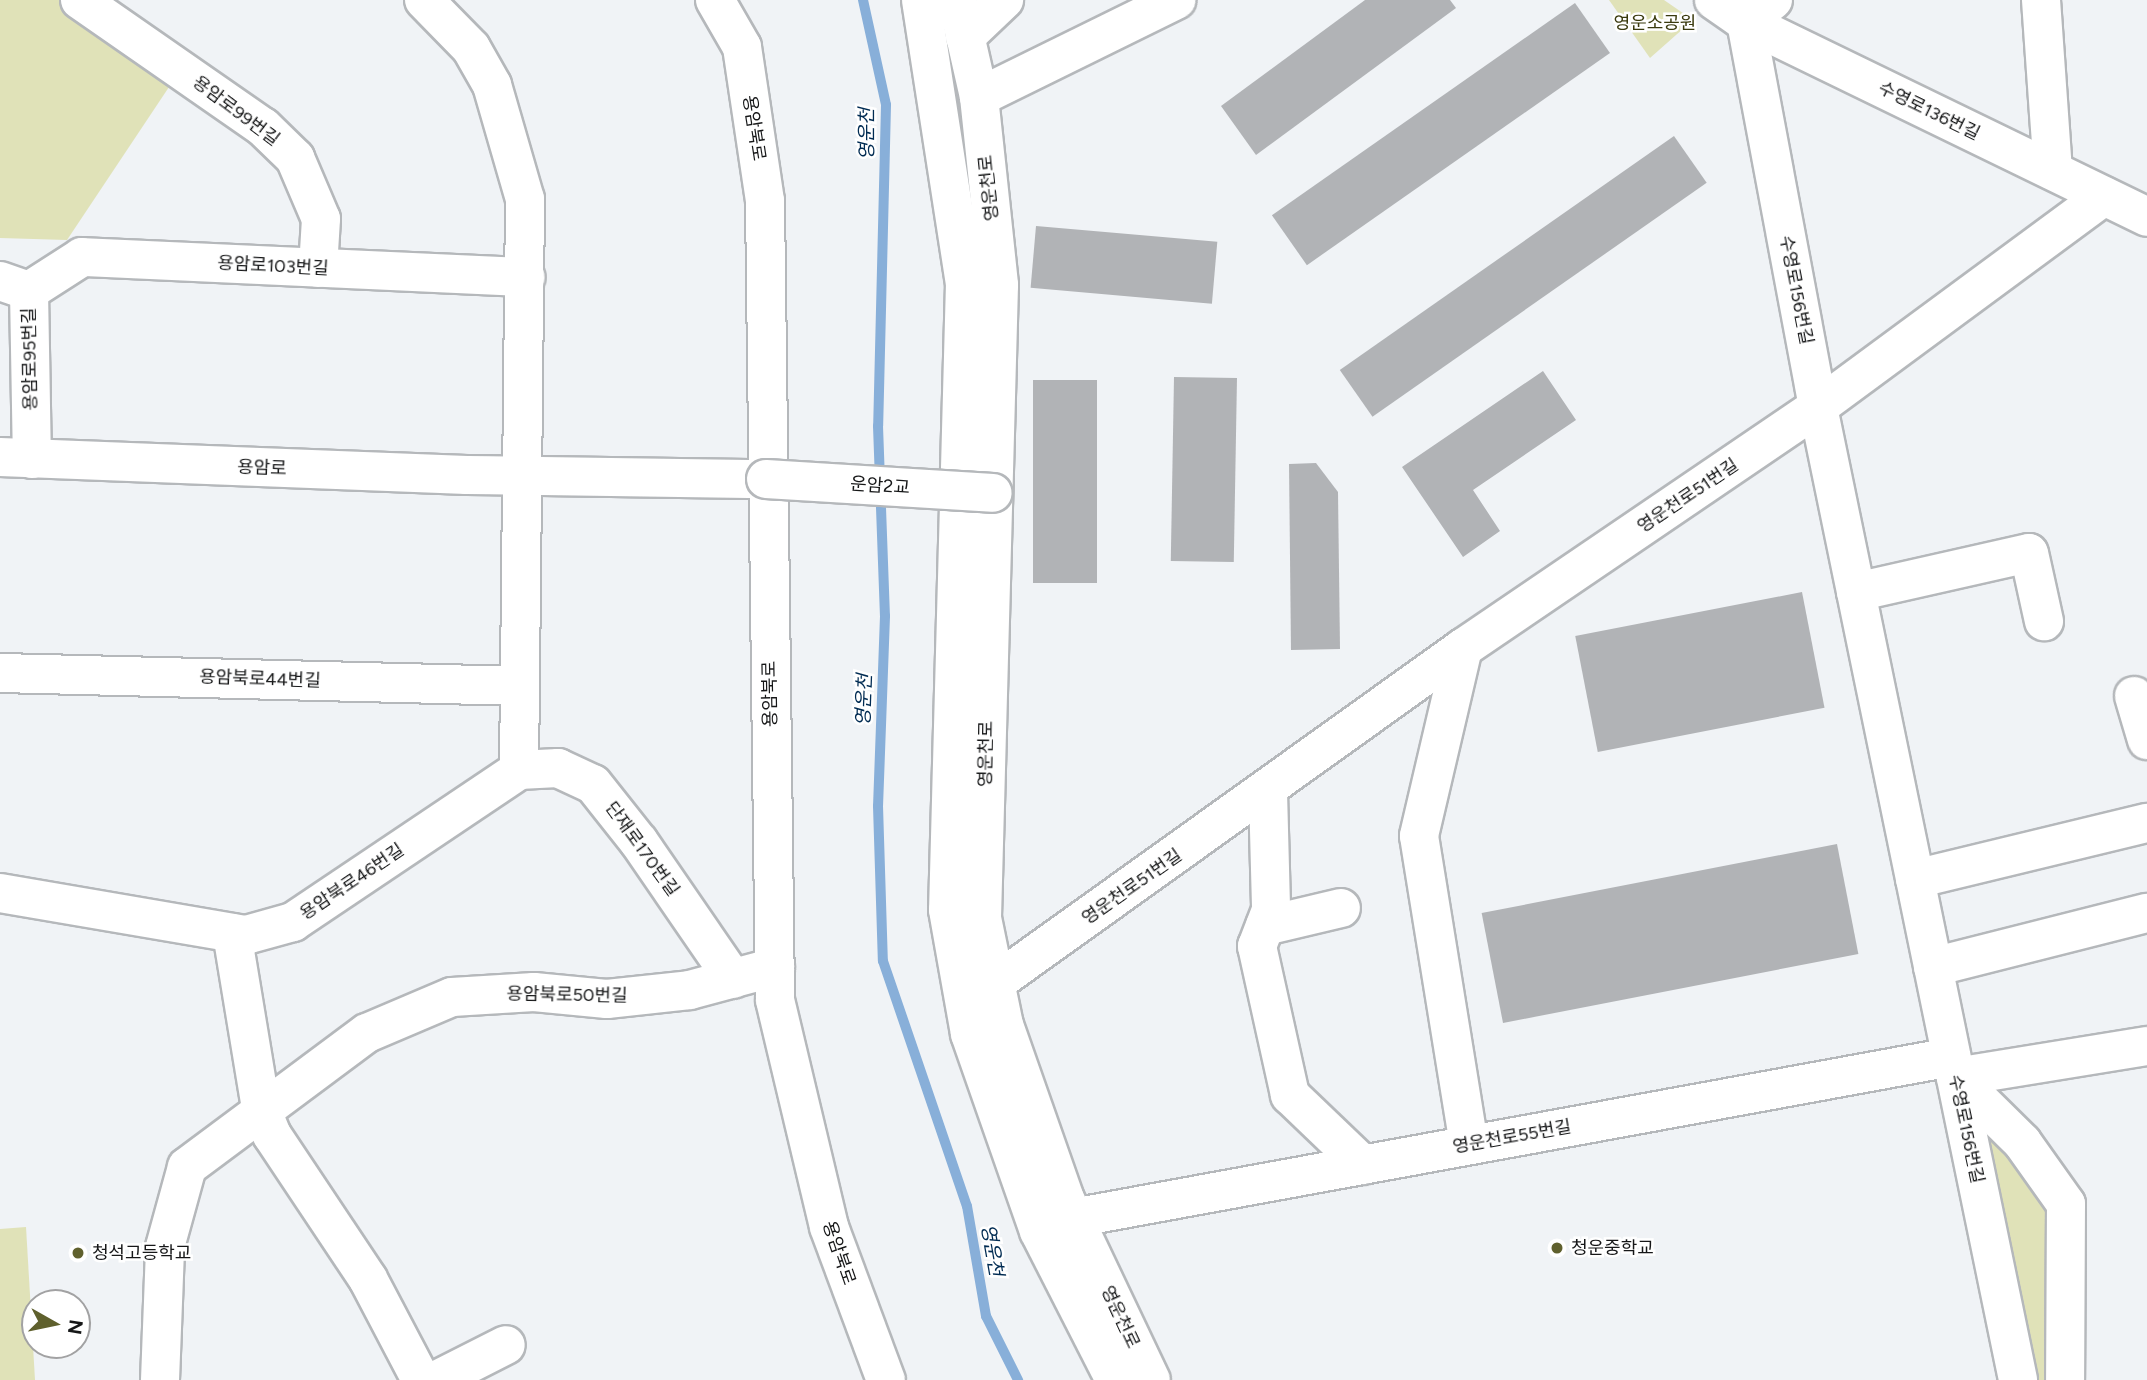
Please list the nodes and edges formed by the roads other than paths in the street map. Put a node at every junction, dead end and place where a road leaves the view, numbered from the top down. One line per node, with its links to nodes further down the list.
1 (80, 0): 16 (street, 용암로99번길)
2 (424, 0): 17 (street)
3 (715, 0): 22 (street, 용암북로)
4 (921, 0): 55 (street)
5 (957, 0): 11 (street, 영운천로)
6 (1004, 0): 11 (street)
7 (1176, 0): 12 (street)
8 (1714, 0): 10 (street, 수영로136번길)
9 (2041, 0): 13 (street)
10 (1760, 11): 13 (street, 수영로136번길); 19 (street, 수영로156번길)
11 (965, 37): 12 (street, 영운천로)
12 (979, 97): 23 (street, 영운천로)
13 (2053, 171): 14 (street, 수영로136번길)
14 (2105, 196): 15 (street, 수영로136번길); 19 (street, 영운천로51번길)
15 (2147, 217)
16 (318, 268): 17 (street, 용암로103번길); 18 (street, 용암로103번길)
17 (526, 277): 21 (street)
18 (15, 286): 20 (street, 용암로95번길)
19 (1818, 407): 24 (street, 수영로156번길); 26 (street, 영운천로51번길)
20 (16, 458): 21 (street, 용암로)
21 (524, 476): 22 (street, 용암로); 28 (street)
22 (766, 479): 23 (street, 운암2교, bridge); 40 (street, 용암북로)
23 (993, 493): 43 (street, 영운천로)
24 (1856, 592): 25 (street); 34 (street, 수영로156번길)
25 (2044, 621)
26 (1463, 648): 32 (street, 영운천로51번길); 47 (street)
27 (0, 673): 28 (street, 용암북로44번길)
28 (519, 686): 31 (street)
29 (2134, 696): 30 (street)
30 (2147, 740)
31 (519, 770): 39 (street, 용암북로46번길); 42 (street, 단재로170번길)
32 (1268, 792): 38 (street); 43 (street, 영운천로51번길)
33 (2147, 823): 34 (street)
34 (1915, 879): 41 (street, 수영로156번길)
35 (0, 893): 39 (street, 용암북로46번길)
36 (1341, 908): 38 (street)
37 (2147, 913): 41 (street)
38 (1265, 926): 48 (street)
39 (232, 933): 46 (street)
40 (775, 967): 42 (street, 용암북로50번길); 54 (street, 용암북로)
41 (1933, 967): 45 (street, 수영로156번길)
42 (733, 979): 46 (street, 용암북로50번길)
43 (995, 983): 49 (street, 영운천로)
44 (2147, 1046): 45 (street, 영운천로55번길)
45 (1953, 1067): 47 (street, 영운천로55번길); 57 (street, 수영로156번길); 58 (street)
46 (261, 1108): 51 (street, 용암북로50번길); 52 (street)
47 (1469, 1145): 48 (street, 영운천로55번길)
48 (1363, 1165): 49 (street, 영운천로55번길)
49 (1073, 1218): 56 (street, 영운천로)
50 (506, 1345): 53 (street)
51 (160, 1380)
52 (421, 1380)
53 (437, 1380)
54 (886, 1380)
55 (1115, 1380)
56 (1151, 1380)
57 (2018, 1380)
58 (2065, 1380)

